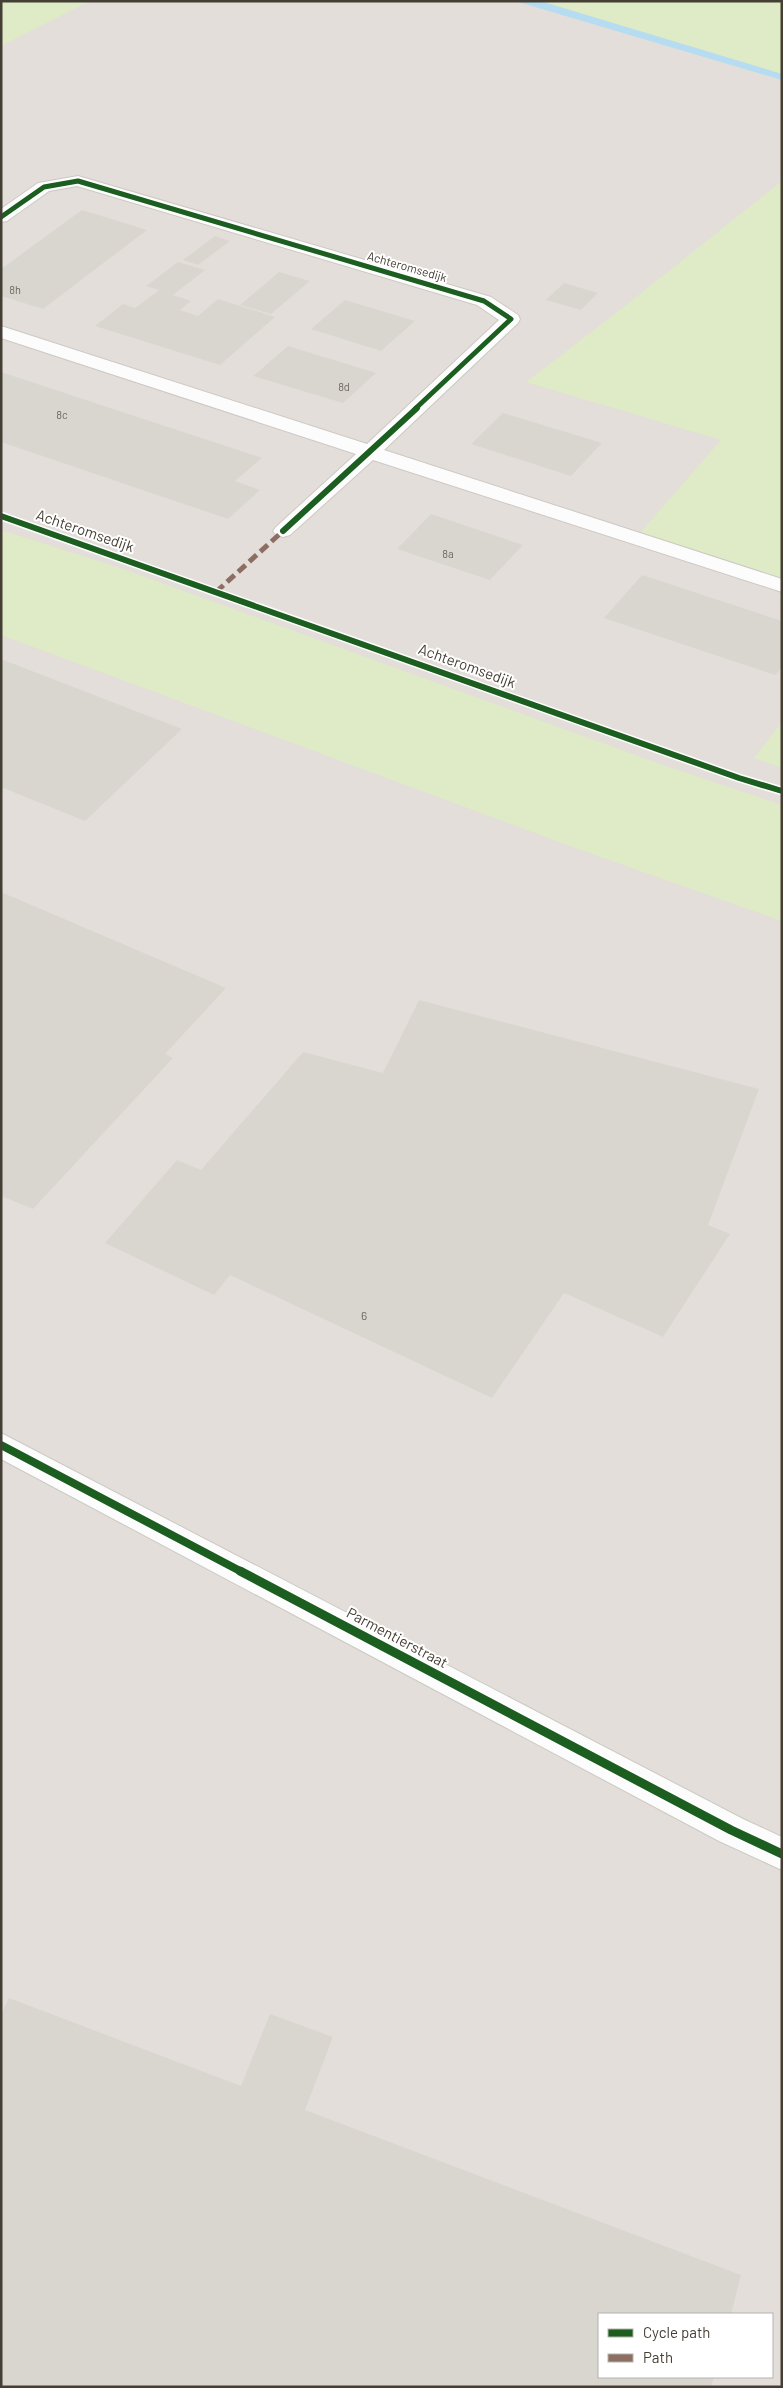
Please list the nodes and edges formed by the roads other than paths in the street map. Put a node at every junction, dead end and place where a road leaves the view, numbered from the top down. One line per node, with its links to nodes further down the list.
1 (1, 217): 3 (street, Achteromsedijk)
2 (1, 332): 3 (street)
3 (370, 452): 4 (street, Achteromsedijk); 5 (street)
4 (283, 531)
5 (782, 586)
6 (1, 1445): 7 (street, Parmentierstraat)
7 (782, 1854)

